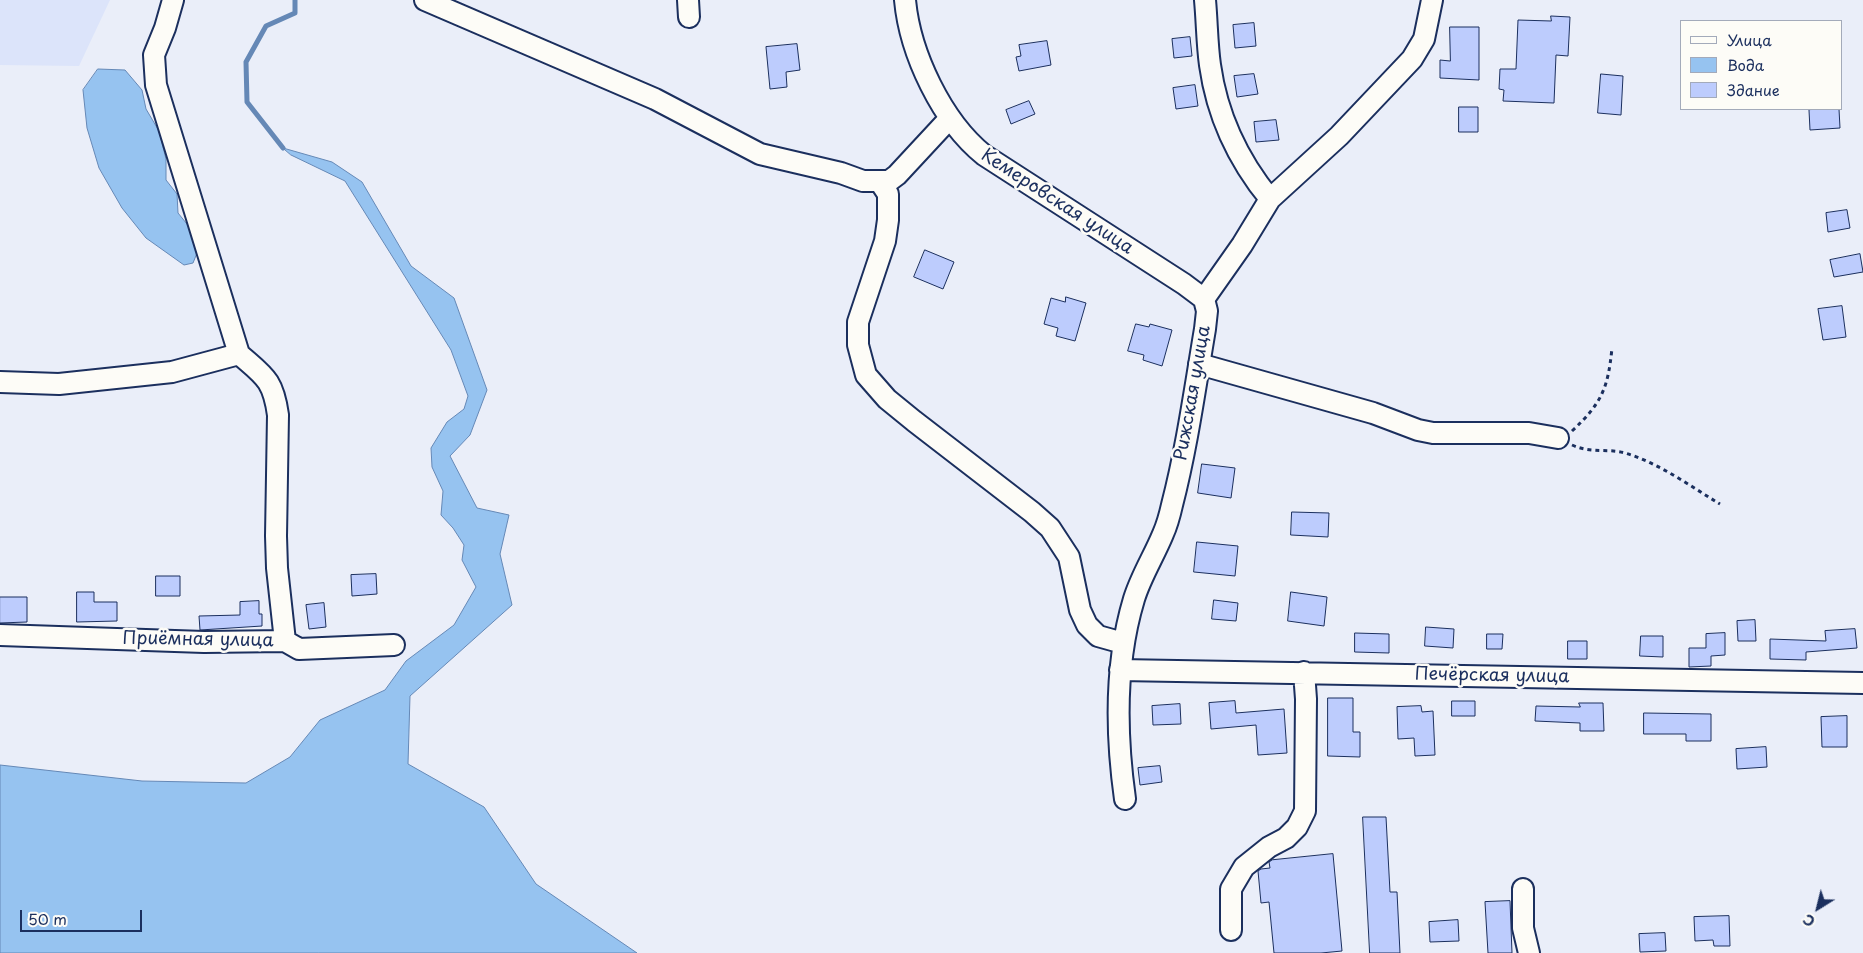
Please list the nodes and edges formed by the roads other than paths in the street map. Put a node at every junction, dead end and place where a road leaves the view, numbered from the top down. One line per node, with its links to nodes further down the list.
1 (173, 0): 10 (street)
2 (425, 0): 7 (street)
3 (906, 0): 6 (street, Кемеровская улица)
4 (1205, 0): 8 (street)
5 (1432, 0): 8 (street, Рижская улица)
6 (949, 119): 7 (street); 9 (street, Кемеровская улица)
7 (880, 182): 16 (street)
8 (1270, 199): 9 (street, Рижская улица)
9 (1204, 299): 11 (street, Рижская улица)
10 (239, 354): 12 (street); 15 (street)
11 (1199, 364): 13 (street); 16 (street, Рижская улица)
12 (0, 382)
13 (1558, 438)
14 (0, 635): 15 (street, Приёмная улица)
15 (285, 641): 17 (street, Приёмная улица)
16 (1123, 644): 18 (street, Рижская улица)
17 (394, 645)
18 (1120, 670): 19 (street, Печёрская улица); 21 (street, Рижская улица)
19 (1304, 672): 20 (street, Печёрская улица); 23 (street)
20 (1863, 683)
21 (1125, 799)
22 (1523, 889): 24 (street)
23 (1231, 930)
24 (1530, 953)

